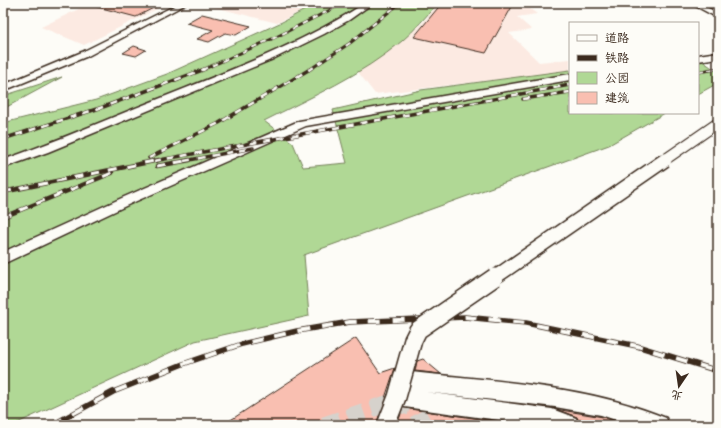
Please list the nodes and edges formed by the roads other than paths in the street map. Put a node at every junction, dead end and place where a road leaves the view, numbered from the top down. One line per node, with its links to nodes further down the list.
1 (185, 3): 9 (street)
2 (370, 3): 11 (street)
3 (693, 3): 4 (street)
4 (718, 16)
5 (718, 55): 6 (street)
6 (702, 58): 7 (street)
7 (718, 65)
8 (569, 77): 12 (street)
9 (3, 88)
10 (718, 122): 13 (street, bridge)
11 (3, 164)
12 (3, 258)
13 (400, 389): 14 (street, bridge); 15 (street); 16 (street)
14 (386, 425)
15 (569, 425)
16 (659, 425)

